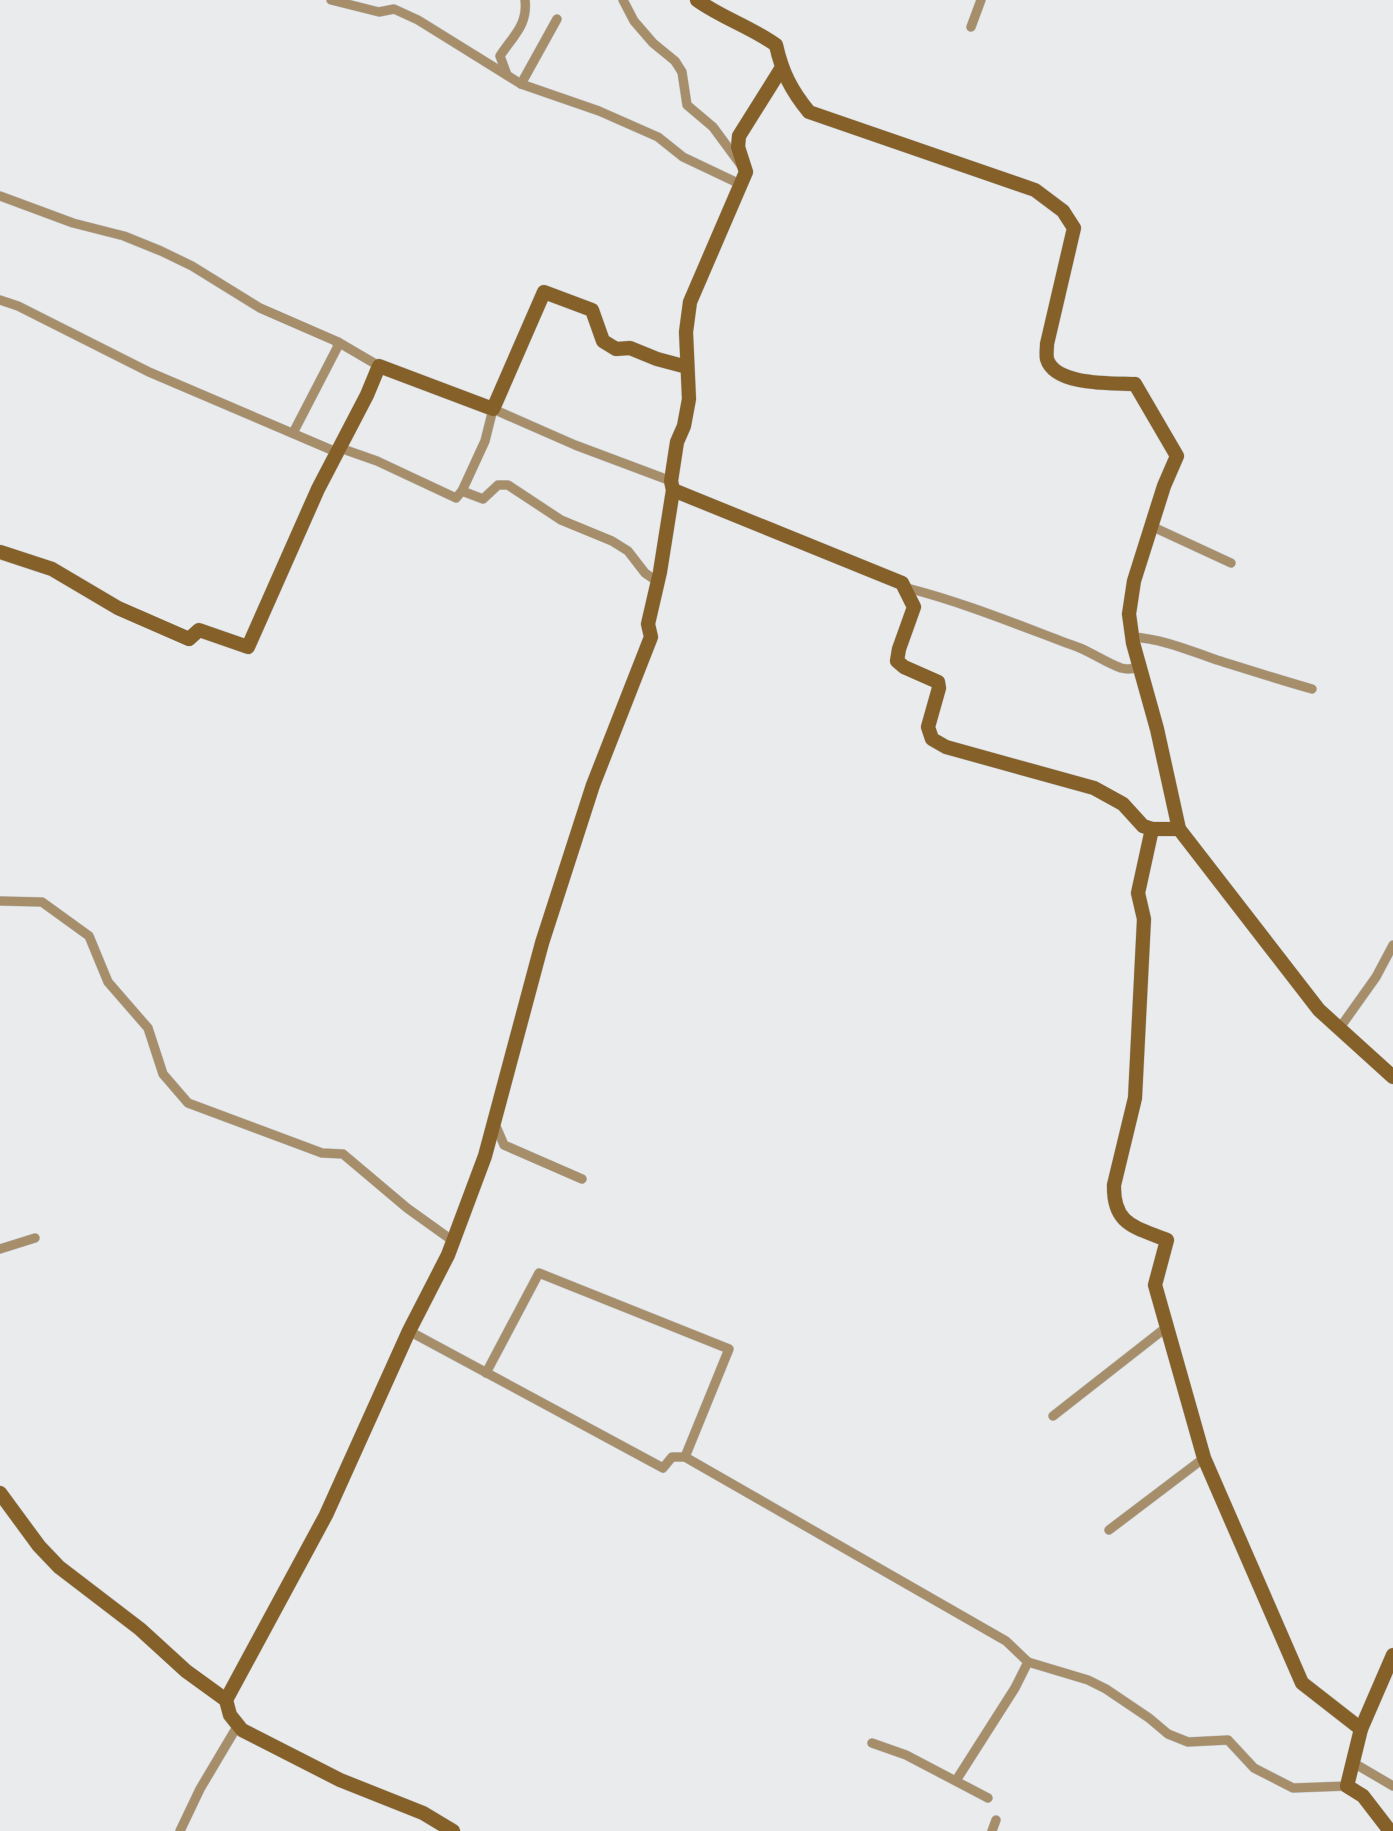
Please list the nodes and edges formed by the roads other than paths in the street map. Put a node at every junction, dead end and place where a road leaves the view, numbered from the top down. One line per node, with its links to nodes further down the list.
1 (331, 0): 9 (street)
2 (525, 0): 9 (street)
3 (623, 0): 11 (street)
4 (697, 0): 8 (street)
5 (981, 0): 7 (street)
6 (557, 19): 10 (street)
7 (970, 27)
8 (781, 69): 11 (street); 22 (street)
9 (507, 75): 10 (street)
10 (521, 84): 11 (street)
11 (744, 179): 16 (street)
12 (0, 196): 14 (street)
13 (0, 300): 18 (street)
14 (338, 342): 15 (street); 18 (street)
15 (379, 366): 17 (street); 19 (street)
16 (687, 367): 17 (street); 20 (street)
17 (492, 409): 20 (street); 21 (street)
18 (293, 433): 19 (street)
19 (340, 448): 21 (street); 23 (street)
20 (672, 486): 25 (street); 26 (street)
21 (462, 491): 25 (street)
22 (1151, 526): 24 (street); 27 (street)
23 (0, 552)
24 (1231, 563)
25 (658, 582): 36 (street)
26 (907, 588): 28 (street); 30 (street)
27 (1132, 637): 28 (street); 29 (street)
28 (1139, 667): 31 (street)
29 (1312, 689)
30 (1152, 829): 31 (street); 41 (street)
31 (1179, 829): 34 (street)
32 (0, 901): 39 (street)
33 (1393, 945): 34 (street)
34 (1339, 1029): 35 (street)
35 (1393, 1077)
36 (495, 1124): 37 (street); 39 (street)
37 (582, 1179)
38 (36, 1238): 40 (street)
39 (453, 1241): 42 (street)
40 (0, 1249)
41 (1168, 1326): 44 (street); 46 (street)
42 (410, 1331): 43 (street); 51 (street)
43 (486, 1373): 45 (street); 45 (street)
44 (1053, 1416)
45 (685, 1457): 50 (street)
46 (1204, 1458): 48 (street); 53 (street)
47 (0, 1493): 51 (street)
48 (1109, 1530)
49 (1393, 1654): 53 (street)
50 (1028, 1662): 56 (street); 57 (street)
51 (226, 1700): 52 (street)
52 (238, 1725): 61 (street); 62 (street)
53 (1360, 1729): 55 (street)
54 (872, 1743): 56 (street)
55 (1351, 1767): 57 (street); 58 (street)
56 (957, 1779): 59 (street)
57 (1347, 1786): 64 (street)
58 (1393, 1786)
59 (987, 1798)
60 (996, 1820): 63 (street)
61 (180, 1831)
62 (453, 1831)
63 (992, 1831)
64 (1390, 1831)

